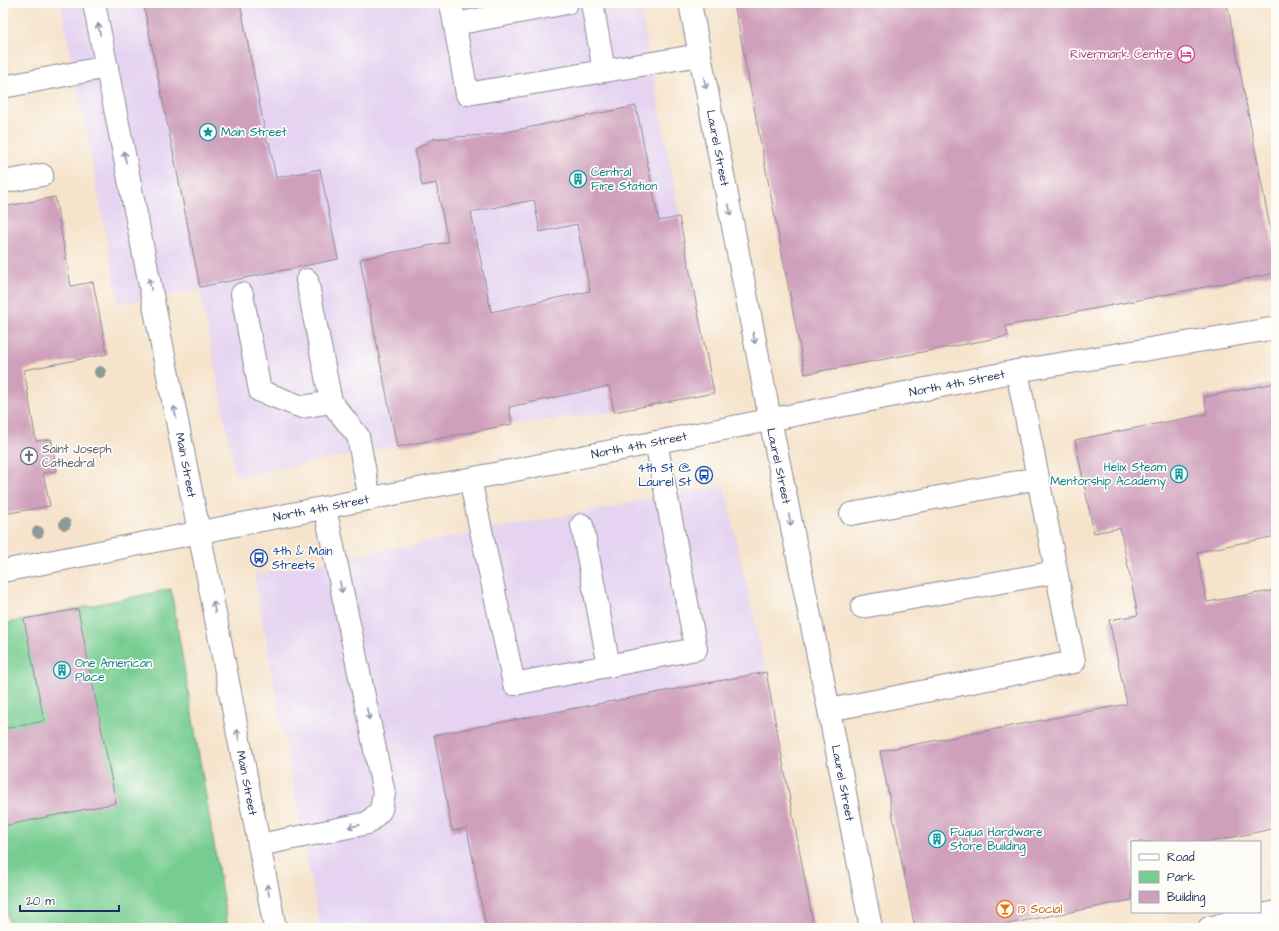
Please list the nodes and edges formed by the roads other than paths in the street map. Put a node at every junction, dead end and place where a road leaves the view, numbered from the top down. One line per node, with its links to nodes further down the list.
1 (94, 3): 7 (street, Main Street, one-way to 1)
2 (567, 3): 5 (street)
3 (592, 3): 8 (street)
4 (690, 3): 6 (street, Laurel Street)
5 (453, 13): 8 (street)
6 (700, 54): 8 (street); 17 (street, Laurel Street, one-way to 17)
7 (107, 67): 9 (street); 25 (street, Main Street, one-way to 7)
8 (604, 71)
9 (3, 87)
10 (42, 175): 11 (street)
11 (3, 182)
12 (307, 280): 16 (street)
13 (242, 294): 16 (street)
14 (1276, 328): 15 (street, North 4th Street)
15 (1017, 371): 17 (street, North 4th Street); 19 (street)
16 (330, 402): 21 (street)
17 (770, 419): 18 (street, North 4th Street); 30 (street, Laurel Street, one-way to 30)
18 (656, 442): 20 (street, North 4th Street); 29 (street)
19 (1038, 478): 23 (street); 27 (street)
20 (470, 479): 21 (street, North 4th Street); 29 (street)
21 (370, 499): 22 (street, North 4th Street)
22 (324, 508): 25 (street, North 4th Street); 31 (street, one-way to 31)
23 (851, 514)
24 (582, 525): 29 (street)
25 (199, 533): 26 (street, North 4th Street); 31 (street, Main Street, one-way to 25)
26 (3, 571)
27 (1056, 572): 28 (street); 30 (street)
28 (862, 607)
29 (609, 666)
30 (829, 710): 34 (street, Laurel Street)
31 (259, 845): 33 (street, Main Street, one-way to 31)
32 (1276, 912): 35 (street)
33 (275, 928)
34 (871, 928)
35 (1210, 928)

